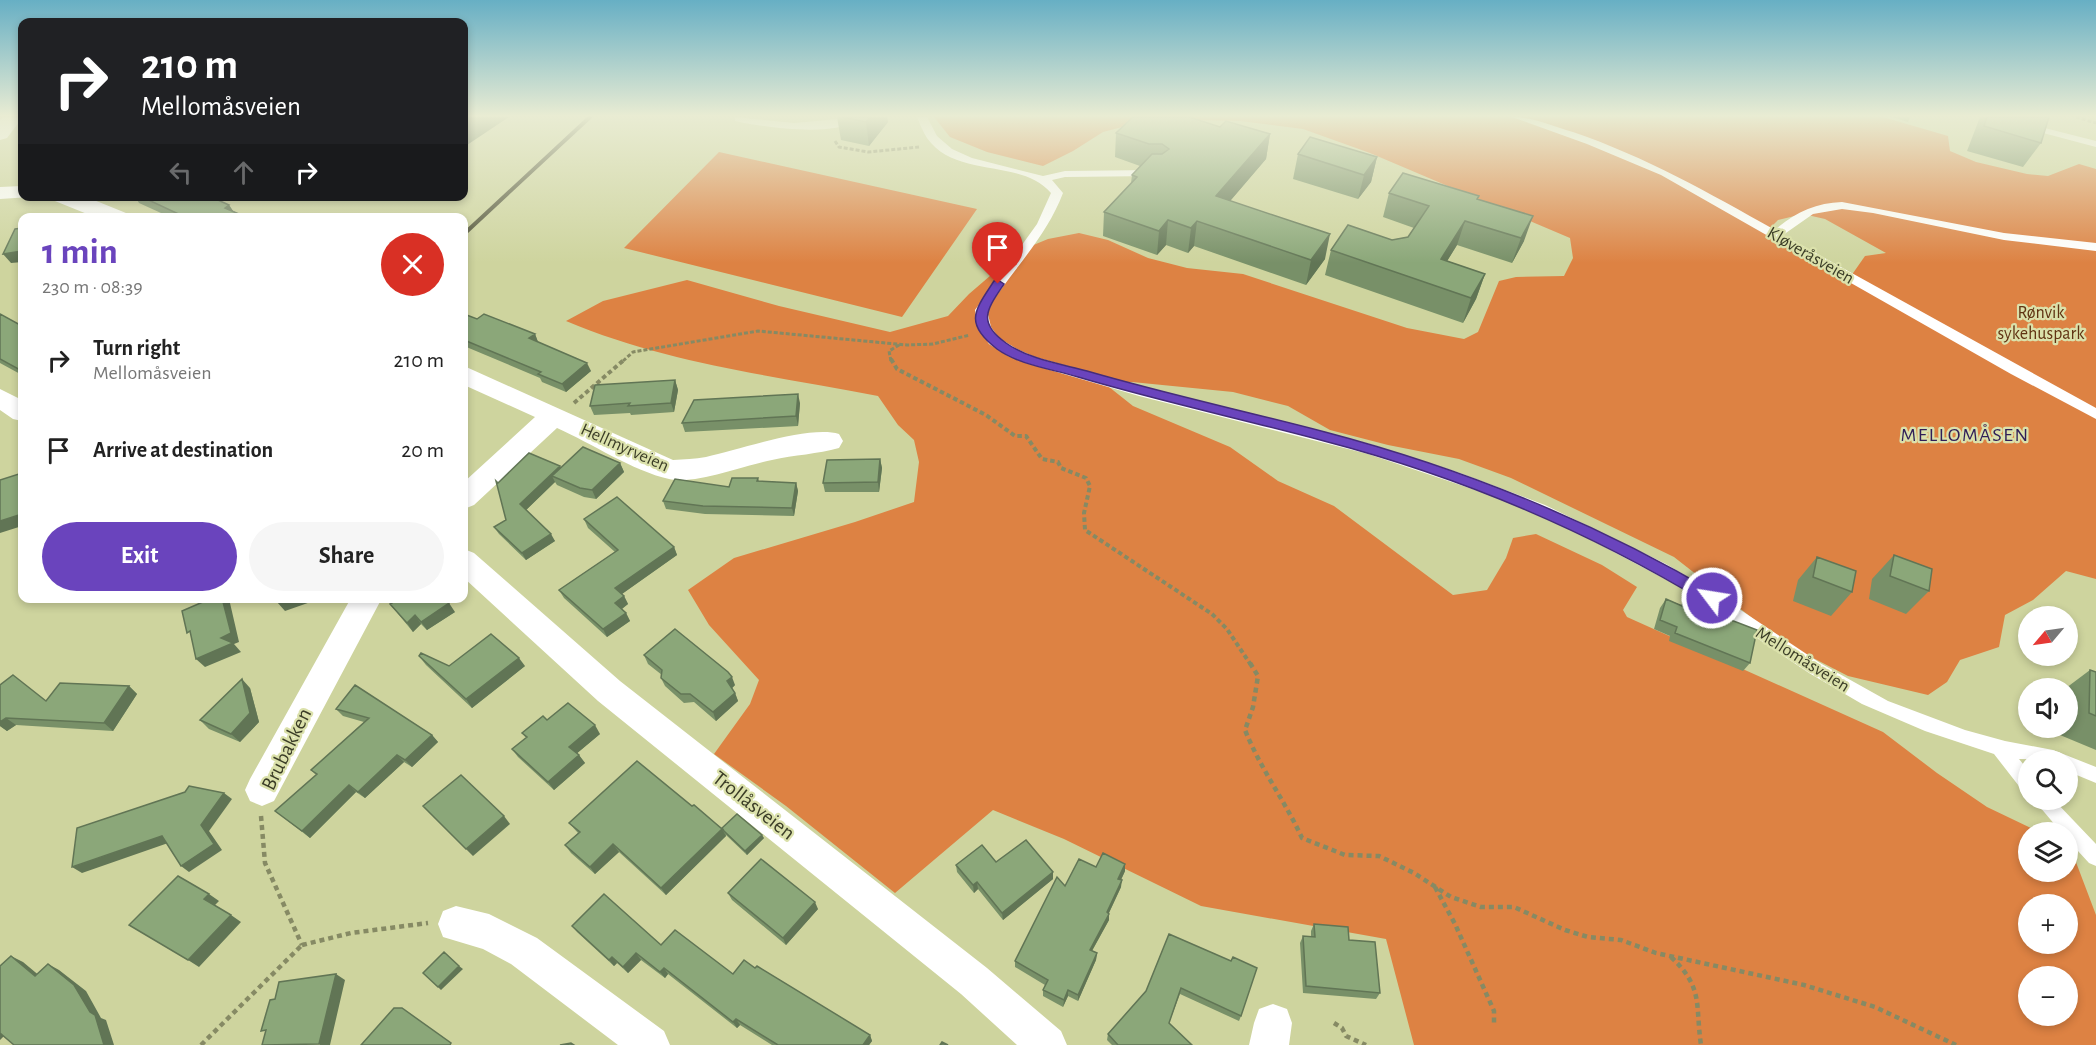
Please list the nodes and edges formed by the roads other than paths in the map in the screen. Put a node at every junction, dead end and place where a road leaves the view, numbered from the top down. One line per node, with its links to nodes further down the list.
1 (990, 166): 4 (lane)
2 (1648, 166): 9 (lane, Kløveråsveien)
3 (1160, 173): 4 (lane)
4 (1044, 179): 20 (lane, Mellomåsveien)
5 (18, 192): 6 (street)
6 (0, 193)
7 (76, 201): 8 (street)
8 (106, 213)
9 (1776, 235): 10 (lane); 14 (lane, Kløveråsveien)
10 (2096, 247)
11 (468, 377): 15 (street, Hellmyrveien)
12 (0, 398): 13 (street)
13 (18, 409)
14 (2096, 414)
15 (553, 416): 16 (street, Hellmyrveien); 17 (street)
16 (830, 441)
17 (468, 494)
18 (468, 565): 30 (street, Trollåsveien)
19 (364, 603): 25 (street, Brubakken)
20 (2000, 748): 21 (lane, Mellomåsveien); 23 (lane)
21 (2018, 751)
22 (2078, 767): 24 (lane)
23 (2018, 771)
24 (2096, 774)
25 (262, 790)
26 (2052, 810): 27 (lane)
27 (2096, 857)
28 (456, 924): 29 (street)
29 (650, 1045)
30 (1047, 1045)

